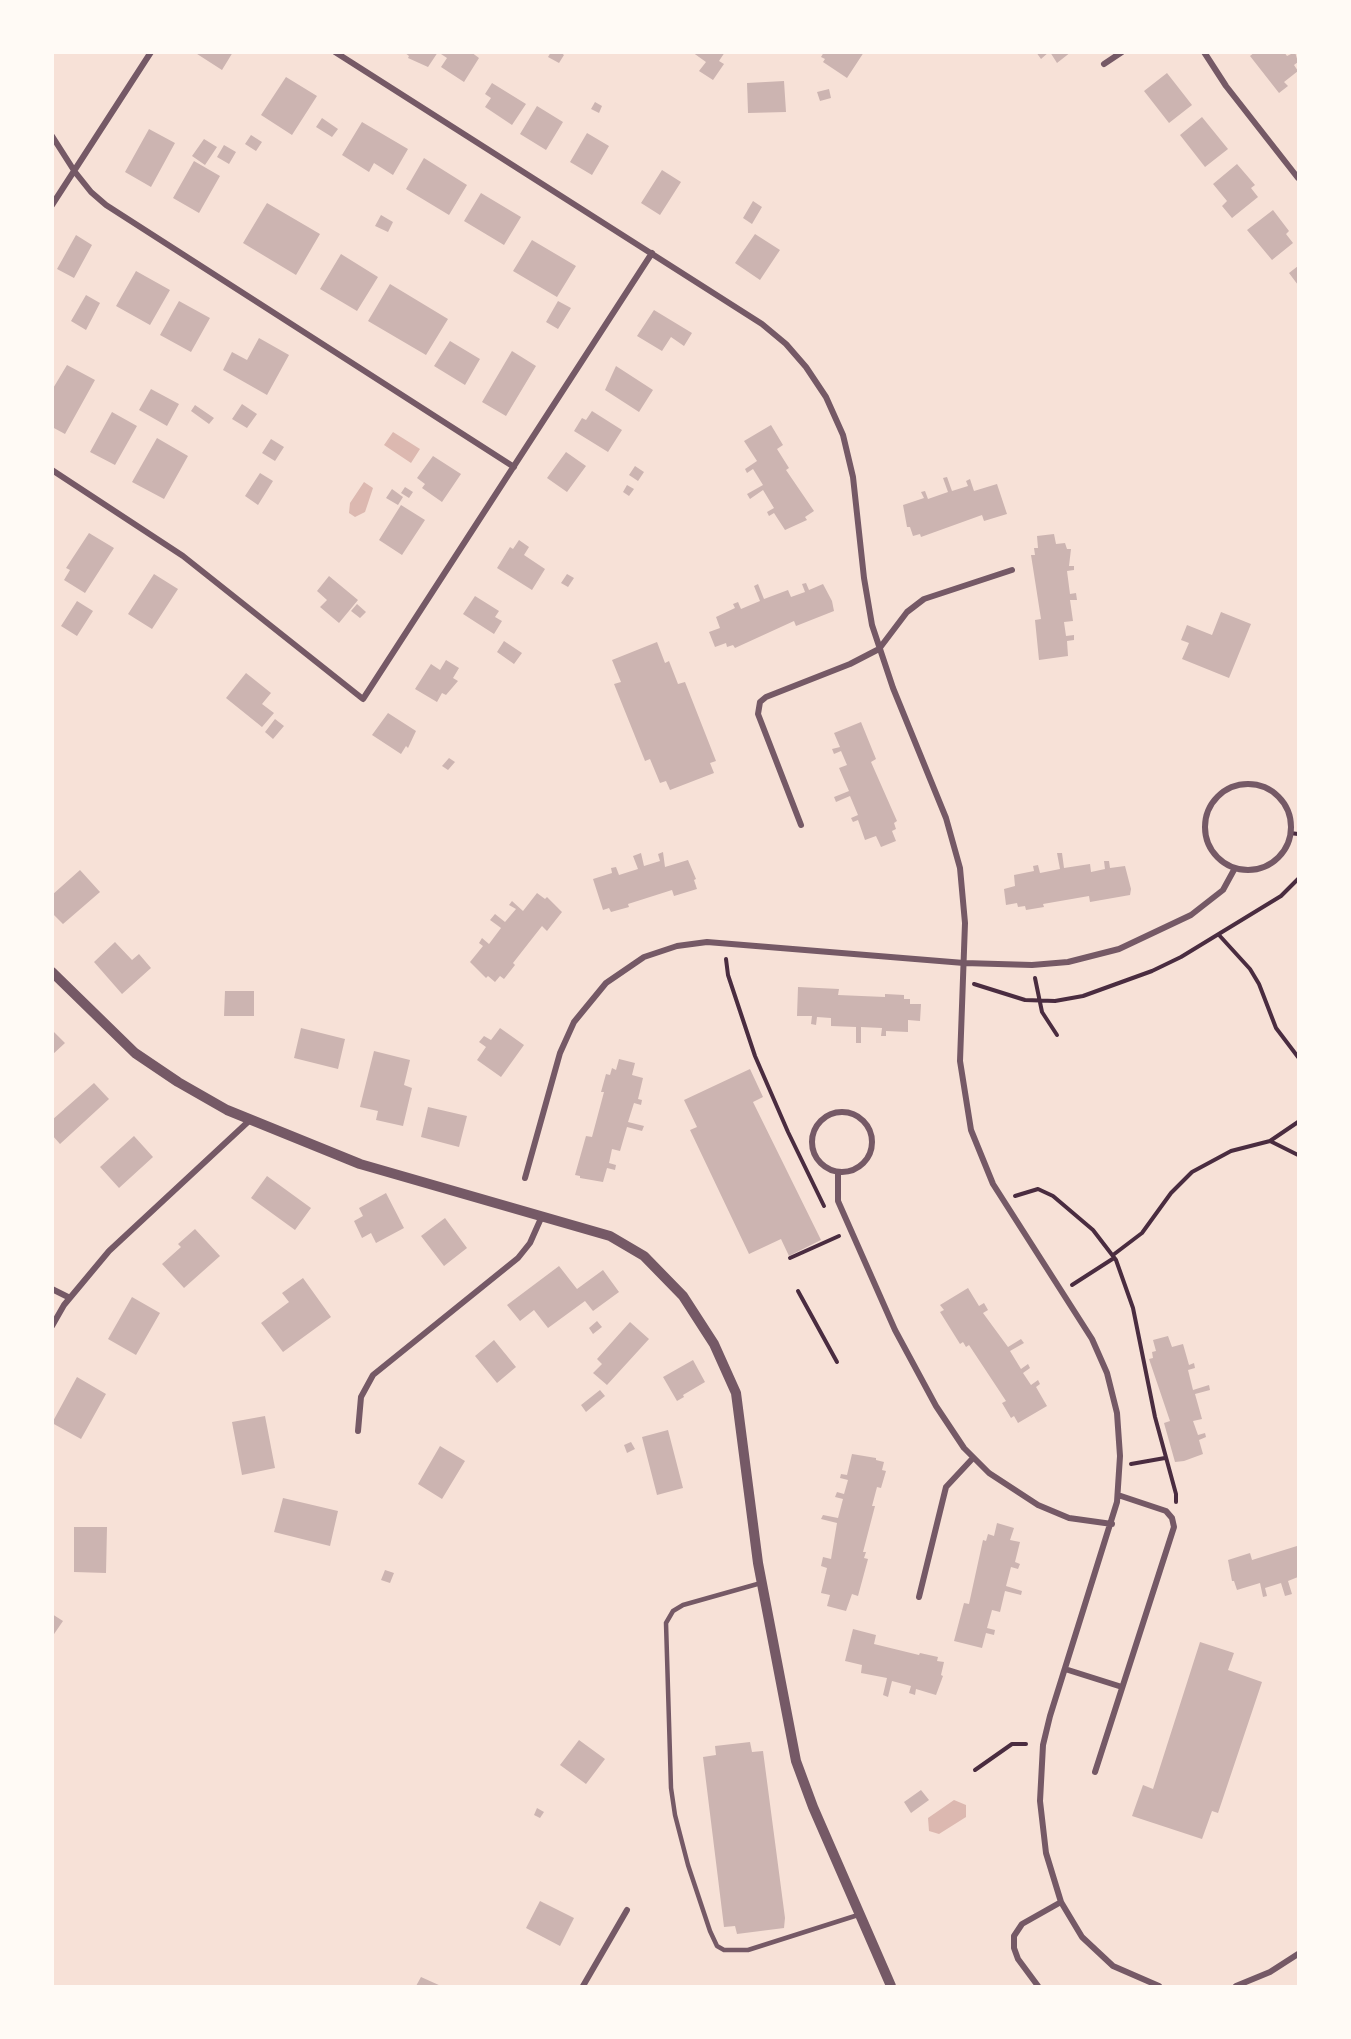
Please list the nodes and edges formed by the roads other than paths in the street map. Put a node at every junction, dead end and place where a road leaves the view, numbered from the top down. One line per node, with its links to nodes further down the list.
1 (151, 52): 7 (street)
2 (336, 52): 10 (street)
3 (1122, 52): 5 (street)
4 (1204, 52): 8 (street)
5 (1104, 64)
6 (52, 136): 7 (street)
7 (75, 172): 9 (street); 11 (street)
8 (1299, 178)
9 (52, 205)
10 (652, 253): 11 (street); 14 (street)
11 (514, 467): 12 (street)
12 (52, 470)
13 (1012, 570): 14 (street)
14 (879, 649): 15 (street); 17 (street)
15 (801, 825)
16 (1235, 868): 16 (street); 17 (street)
17 (964, 963): 21 (street); 28 (street)
18 (52, 972): 19 (street)
19 (250, 1120): 22 (street); 24 (street)
20 (838, 1172): 20 (street); 27 (street)
21 (525, 1178)
22 (542, 1216): 26 (street); 30 (street)
23 (52, 1289): 24 (street)
24 (70, 1298): 25 (street)
25 (52, 1326)
26 (358, 1431)
27 (973, 1458): 29 (street); 31 (street)
28 (1118, 1495): 29 (street); 33 (street)
29 (1112, 1524): 32 (street)
30 (761, 1583): 37 (street); 37 (lane)
31 (919, 1597)
32 (1065, 1669): 33 (street); 35 (street)
33 (1122, 1687): 34 (street)
34 (1095, 1772)
35 (1061, 1902): 41 (street); 42 (street)
36 (627, 1910): 39 (street)
37 (860, 1914): 40 (street)
38 (1299, 1954): 43 (street)
39 (583, 1986)
40 (891, 1986)
41 (1038, 1986)
42 (1159, 1986)
43 (1236, 1986)

